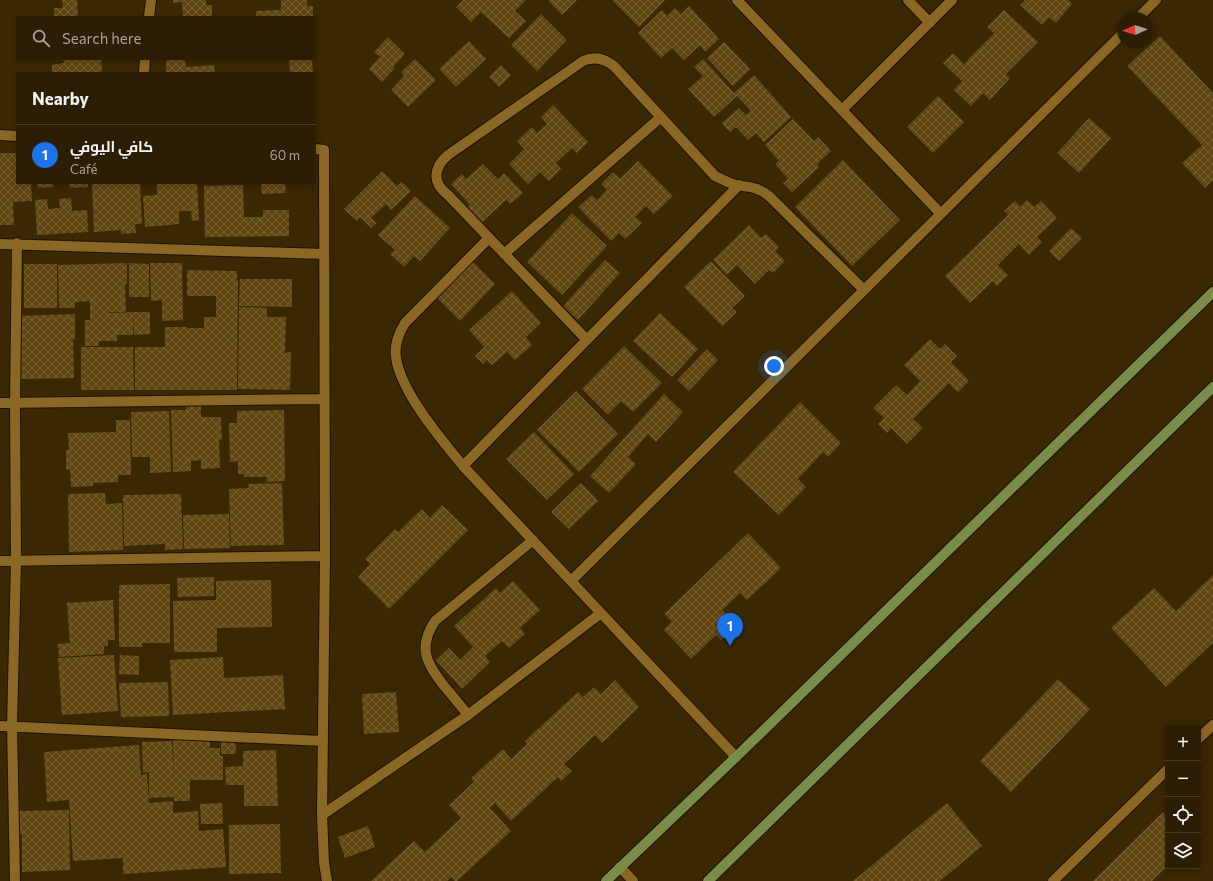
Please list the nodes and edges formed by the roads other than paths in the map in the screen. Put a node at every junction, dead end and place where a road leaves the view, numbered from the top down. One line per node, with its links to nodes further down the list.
1 (151, 0): 7 (street)
2 (737, 0): 12 (street)
3 (908, 0): 8 (street)
4 (952, 0): 8 (street)
5 (1156, 0): 6 (street)
6 (1144, 12)
7 (149, 16)
8 (930, 23): 12 (street)
9 (1117, 39): 18 (street)
10 (145, 60): 11 (street)
11 (144, 72)
12 (842, 110): 18 (street)
13 (661, 117): 17 (street); 19 (street); 23 (street)
14 (0, 135): 15 (street)
15 (16, 136)
16 (316, 149): 22 (street)
17 (739, 185): 24 (street); 26 (street)
18 (941, 214): 24 (street)
19 (489, 238): 23 (street); 31 (street)
20 (0, 244): 21 (street)
21 (17, 244): 22 (street); 30 (street)
22 (324, 254): 28 (street)
23 (504, 254): 26 (street)
24 (864, 290): 36 (street)
25 (1213, 292): 44 (main road)
26 (586, 339): 31 (street)
27 (1213, 387): 52 (main road)
28 (324, 399): 30 (street); 33 (street)
29 (0, 403): 30 (street)
30 (15, 403): 35 (street)
31 (463, 466): 32 (street)
32 (533, 540): 36 (street); 38 (street)
33 (325, 556): 35 (street); 43 (street)
34 (0, 561): 35 (street)
35 (16, 561): 41 (street)
36 (571, 581): 37 (street)
37 (602, 613): 38 (street); 44 (street)
38 (468, 715): 46 (street)
39 (1213, 725): 42 (street)
40 (0, 726): 41 (street)
41 (12, 726): 43 (street); 48 (street)
42 (1201, 736)
43 (323, 741): 46 (street)
44 (736, 757): 47 (main road)
45 (1165, 772): 53 (street)
46 (322, 815): 49 (street)
47 (620, 867): 50 (main road); 51 (street)
48 (15, 881)
49 (328, 881)
50 (606, 881)
51 (633, 881)
52 (708, 881)
53 (1053, 881)

